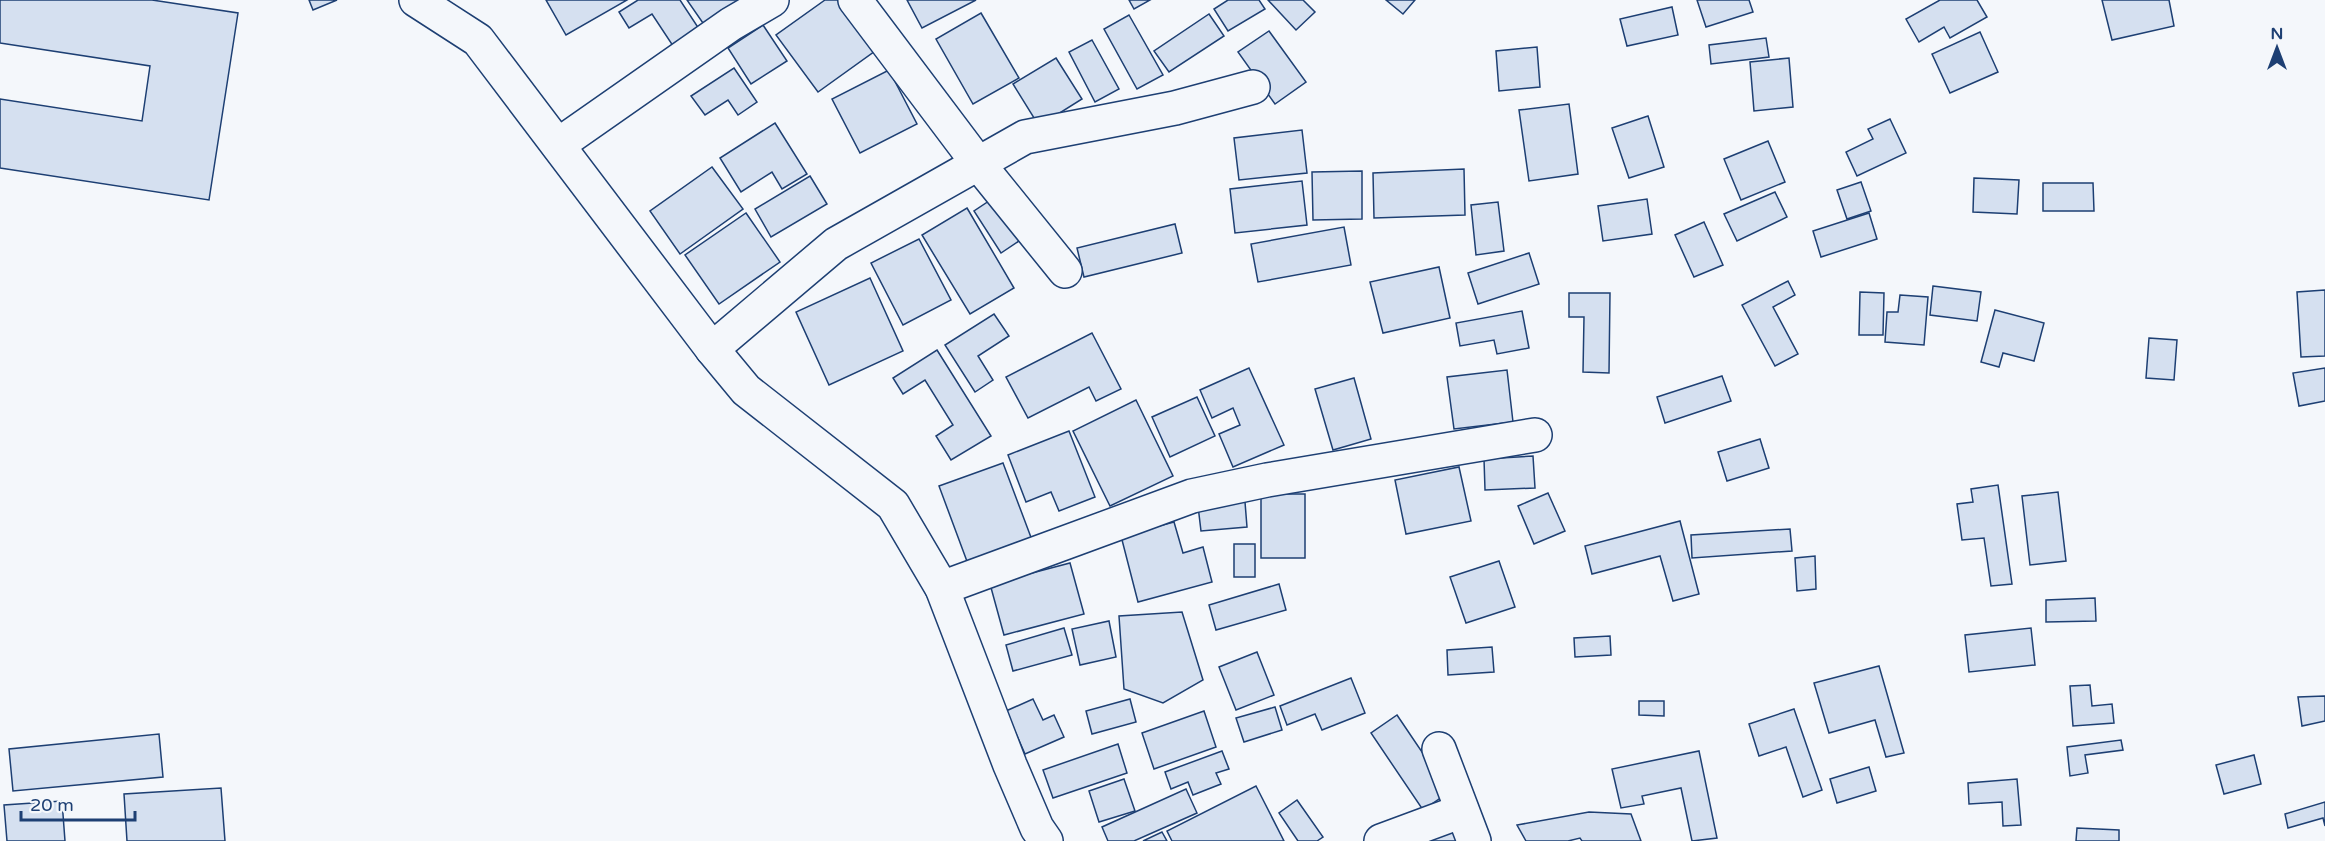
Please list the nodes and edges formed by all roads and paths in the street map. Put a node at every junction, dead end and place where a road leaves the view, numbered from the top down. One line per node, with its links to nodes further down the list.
1 (416, 0): 5 (street)
2 (772, 0): 5 (street)
3 (855, 0): 6 (street)
4 (1253, 87): 6 (street)
5 (558, 145): 8 (street)
6 (977, 162): 7 (street); 8 (street)
7 (1065, 271)
8 (712, 349): 10 (street)
9 (1534, 435): 10 (street)
10 (942, 588): 13 (street)
11 (1439, 749): 12 (street)
12 (1462, 811): 14 (street); 15 (street)
13 (1046, 841)
14 (1381, 841)
15 (1474, 841)

